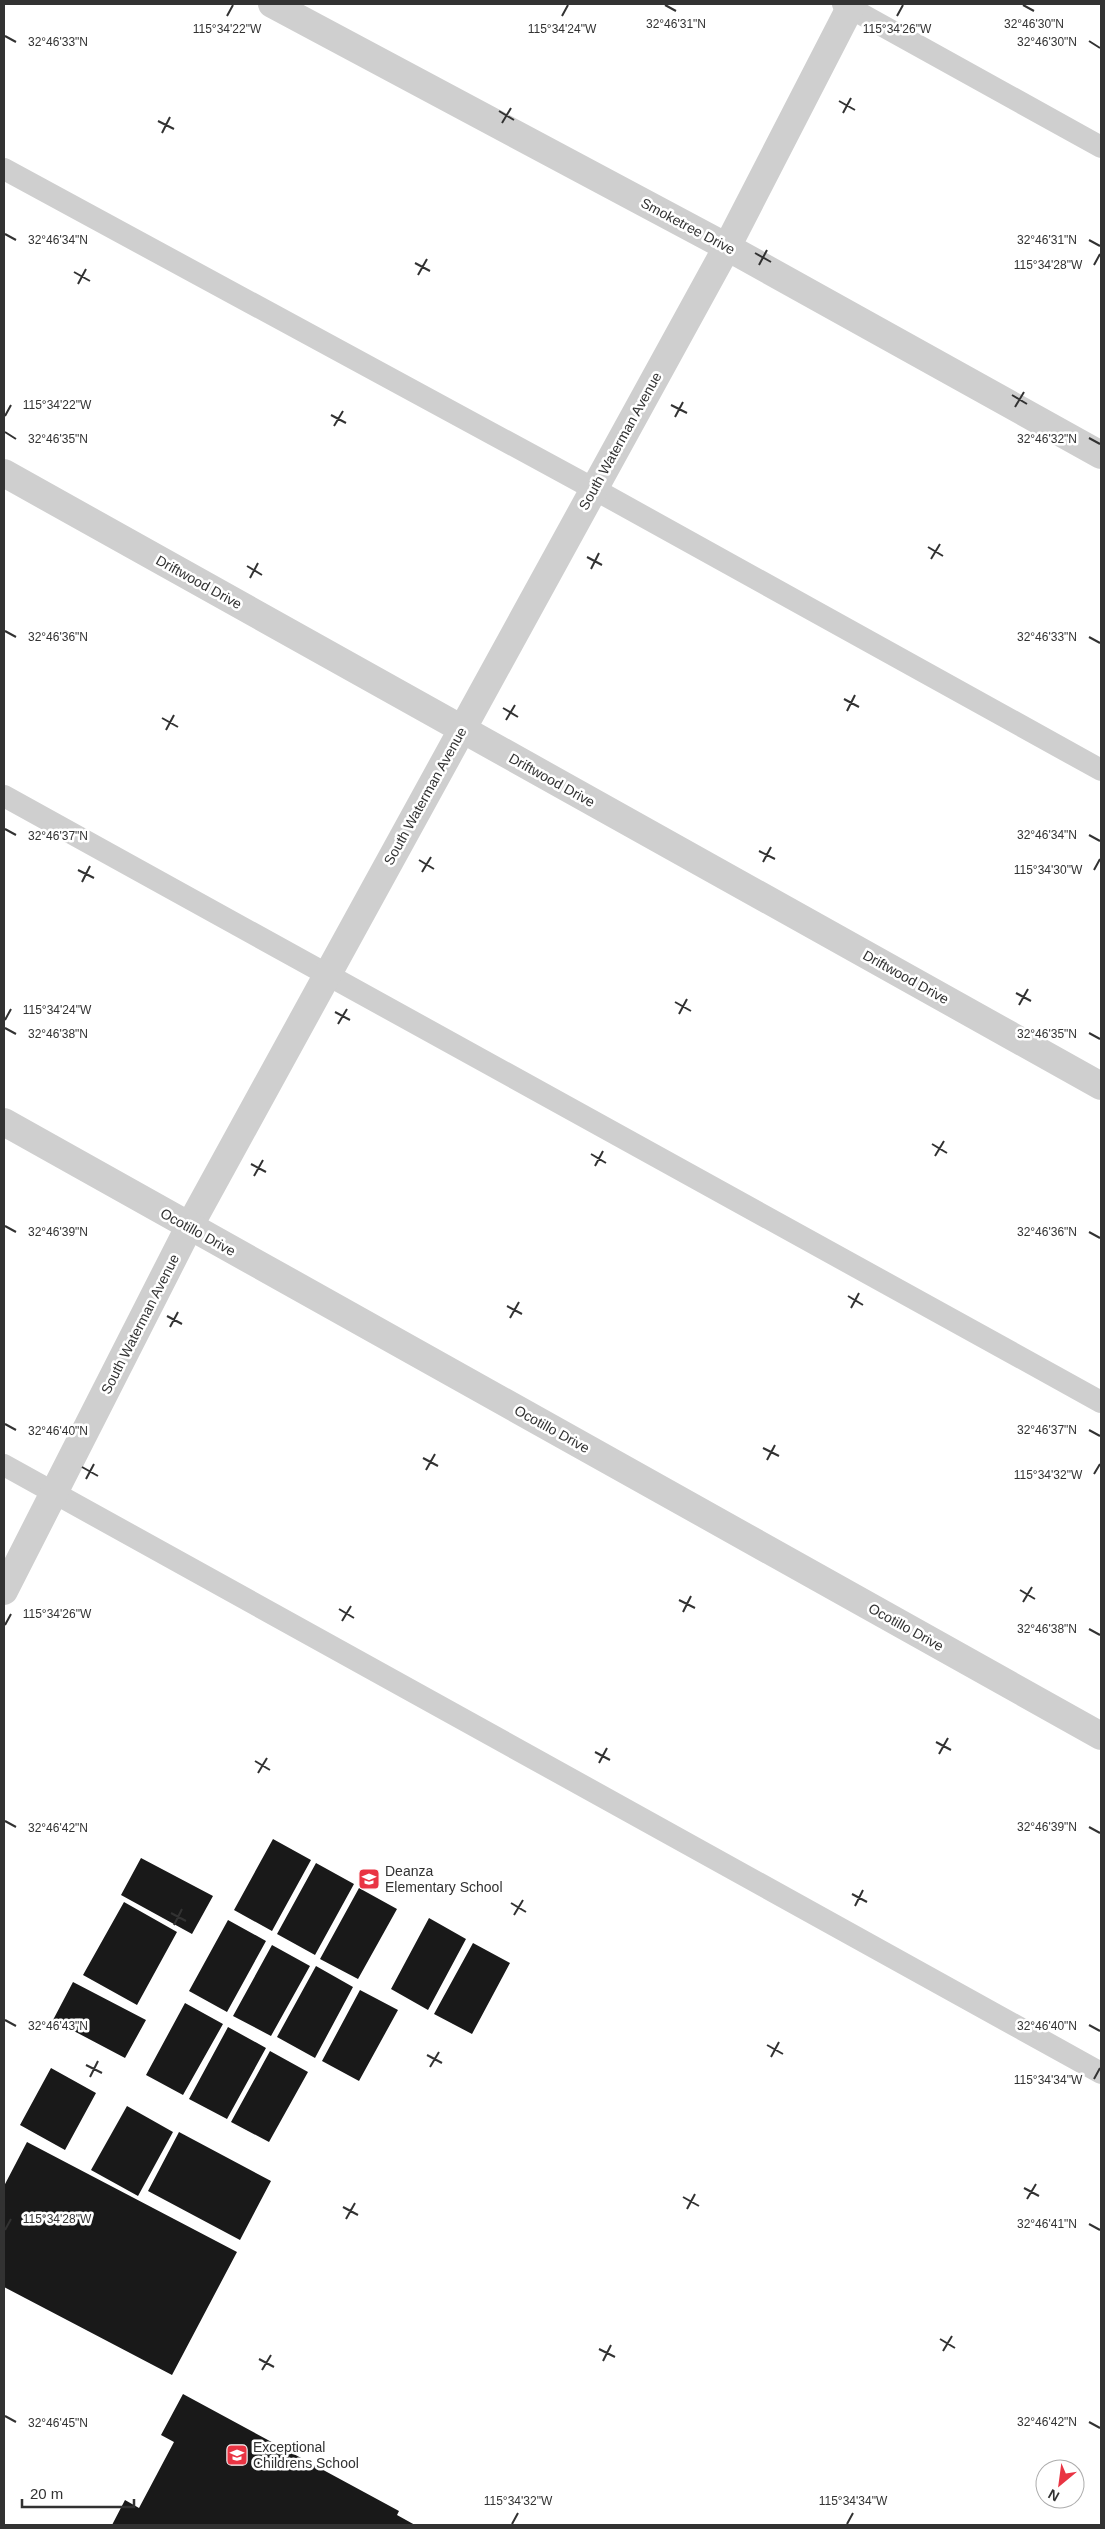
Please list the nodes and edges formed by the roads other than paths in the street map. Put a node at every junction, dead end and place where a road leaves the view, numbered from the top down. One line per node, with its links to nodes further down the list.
1 (272, 4): 5 (street, Smoketree Drive)
2 (848, 5): 3 (lane); 5 (street, South Waterman Avenue)
3 (1101, 147)
4 (4, 169): 8 (lane)
5 (727, 247): 6 (street, Smoketree Drive); 8 (street, South Waterman Avenue)
6 (1101, 455)
7 (4, 473): 9 (street, Driftwood Drive)
8 (594, 489): 9 (street, South Waterman Avenue); 10 (lane)
9 (462, 729): 12 (street, South Waterman Avenue); 13 (street, Driftwood Drive)
10 (1101, 770)
11 (4, 796): 12 (lane)
12 (326, 976): 15 (street, South Waterman Avenue); 16 (lane)
13 (1101, 1086)
14 (4, 1122): 15 (street, Ocotillo Drive)
15 (189, 1227): 18 (street, South Waterman Avenue); 20 (street, Ocotillo Drive)
16 (1101, 1402)
17 (4, 1465): 18 (lane)
18 (55, 1493): 19 (street, South Waterman Avenue); 21 (lane)
19 (4, 1591)
20 (1101, 1736)
21 (1101, 2073)

